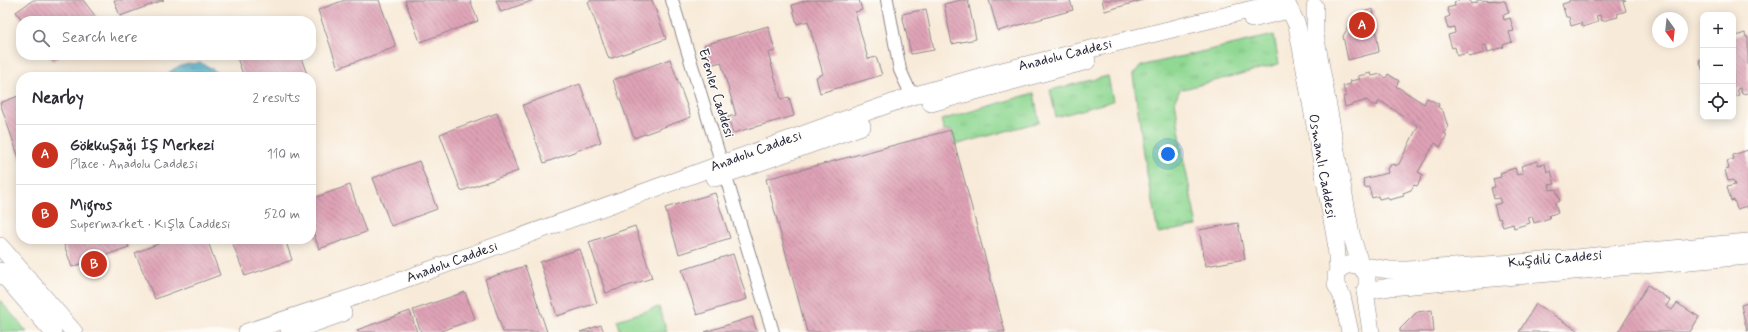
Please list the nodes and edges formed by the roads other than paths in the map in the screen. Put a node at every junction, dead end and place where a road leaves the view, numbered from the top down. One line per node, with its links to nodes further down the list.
1 (672, 0): 8 (street, Erenler Caddesi)
2 (886, 0): 7 (street)
3 (1274, 0): 6 (main road, Anadolu Caddesi)
4 (1319, 3): 5 (main road, Anadolu Caddesi); 13 (main road, Osmanlı Caddesi)
5 (1288, 8): 6 (main road, Anadolu Caddesi); 15 (main road, Osmanlı Caddesi)
6 (1118, 47): 7 (main road, Anadolu Caddesi)
7 (914, 102): 8 (main road, Anadolu Caddesi)
8 (723, 169): 18 (main road, Anadolu Caddesi); 22 (street, Erenler Caddesi)
9 (1748, 242): 11 (main road, Kuşdili Caddesi)
10 (0, 246): 20 (main road)
11 (1719, 252): 12 (main road, Kuşdili Caddesi); 13 (main road, Kuşdili Caddesi); 16 (main road, Kuşdili Caddesi)
12 (1748, 256)
13 (1361, 267): 15 (main road); 16 (main road, Osmanlı Caddesi)
14 (0, 271): 19 (main road)
15 (1338, 271): 17 (main road, Osmanlı Caddesi)
16 (1365, 291): 17 (main road); 24 (main road, Osmanlı Caddesi)
17 (1340, 293): 23 (main road, Osmanlı Caddesi)
18 (293, 328): 21 (main road, Anadolu Caddesi)
19 (53, 332)
20 (74, 332)
21 (247, 332)
22 (773, 332)
23 (1350, 332)
24 (1370, 332)

